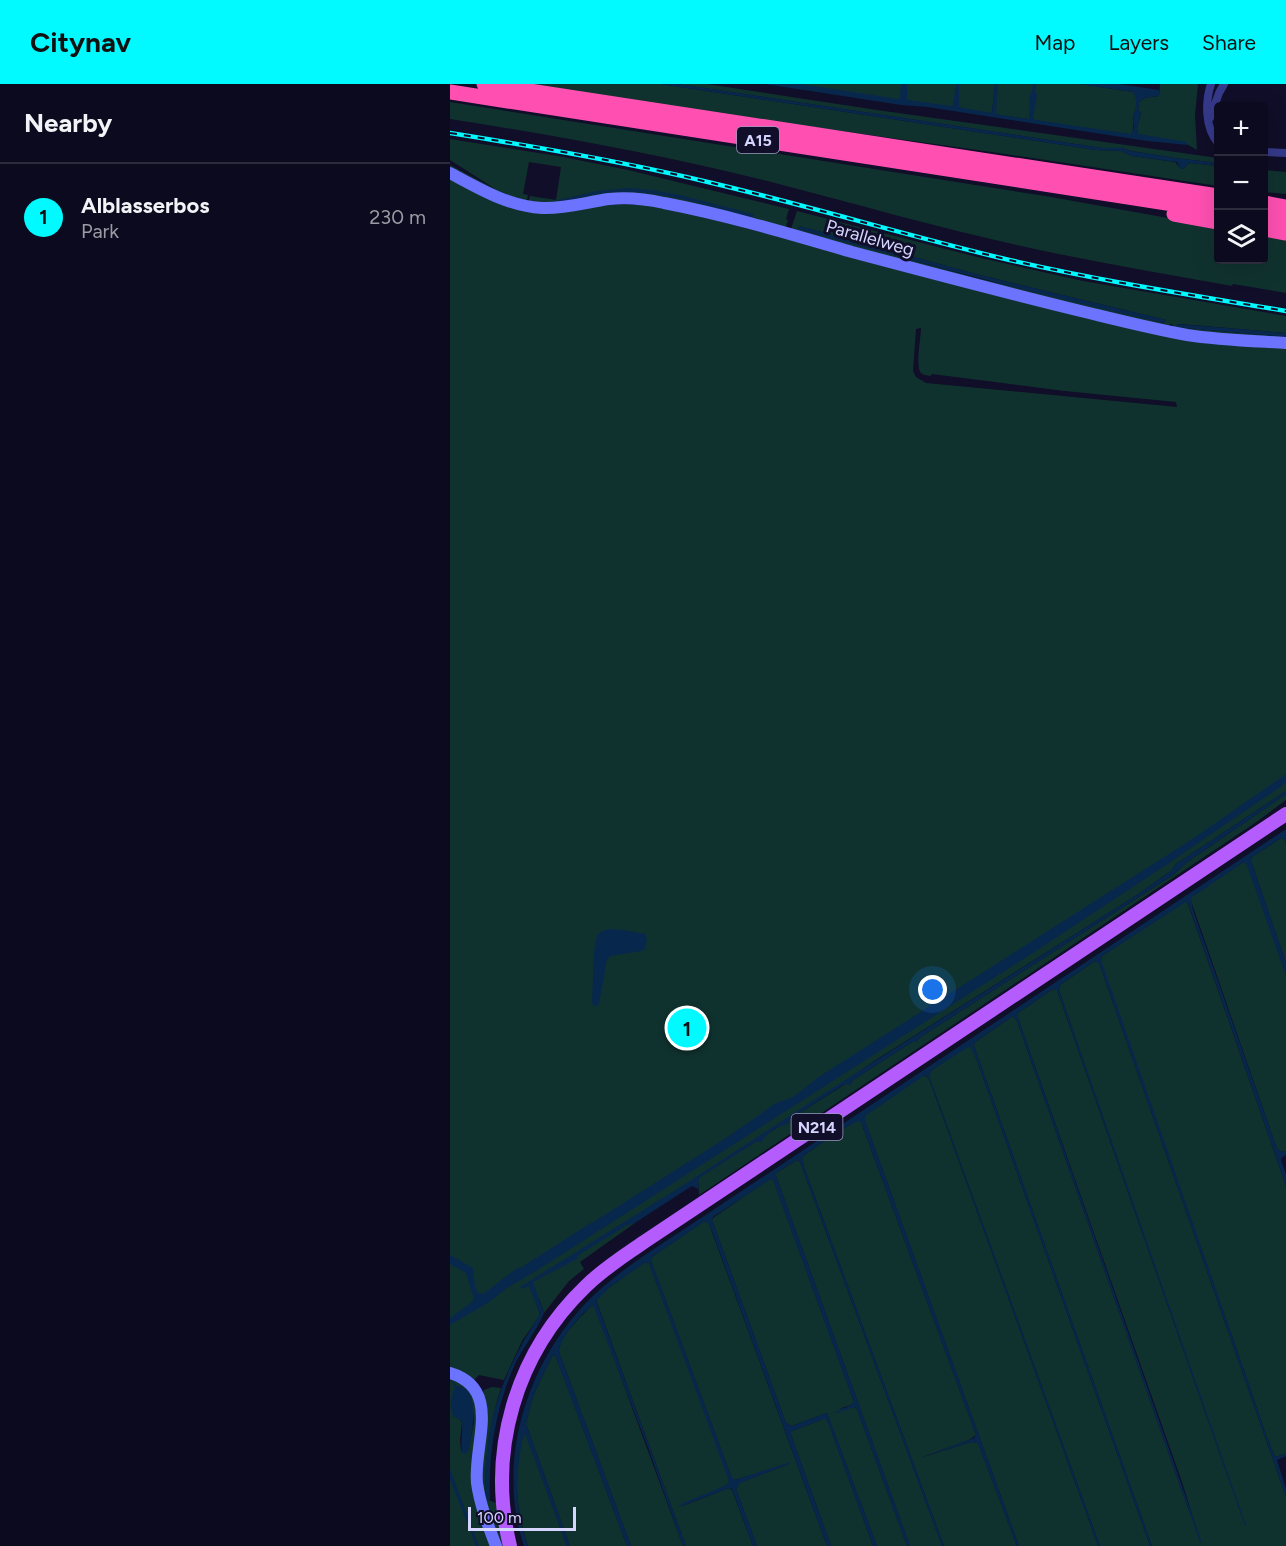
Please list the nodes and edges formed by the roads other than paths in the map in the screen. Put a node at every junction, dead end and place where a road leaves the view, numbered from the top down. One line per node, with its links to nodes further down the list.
1 (484, 84): 11 (highway, A15)
2 (1211, 84): 5 (street)
3 (1224, 84): 5 (street)
4 (450, 92): 10 (highway, A15)
5 (1209, 122): 6 (street)
6 (1214, 138)
7 (1268, 152): 8 (street)
8 (1286, 153)
9 (450, 173): 24 (street, Parallelweg)
10 (1066, 187): 18 (highway, A15); 20 (highway, A15)
11 (1182, 190): 12 (highway, A15); 13 (highway, A15)
12 (1214, 191)
13 (1214, 195)
14 (1268, 198): 15 (highway)
15 (1286, 200)
16 (1268, 204): 17 (highway)
17 (1286, 207)
18 (1214, 210)
19 (1268, 219): 21 (highway)
20 (1214, 221)
21 (1286, 221)
22 (1268, 230): 23 (highway)
23 (1286, 233)
24 (1286, 343)
25 (1286, 814): 28 (main road, N214)
26 (450, 1372): 27 (street)
27 (496, 1546)
28 (510, 1546)

